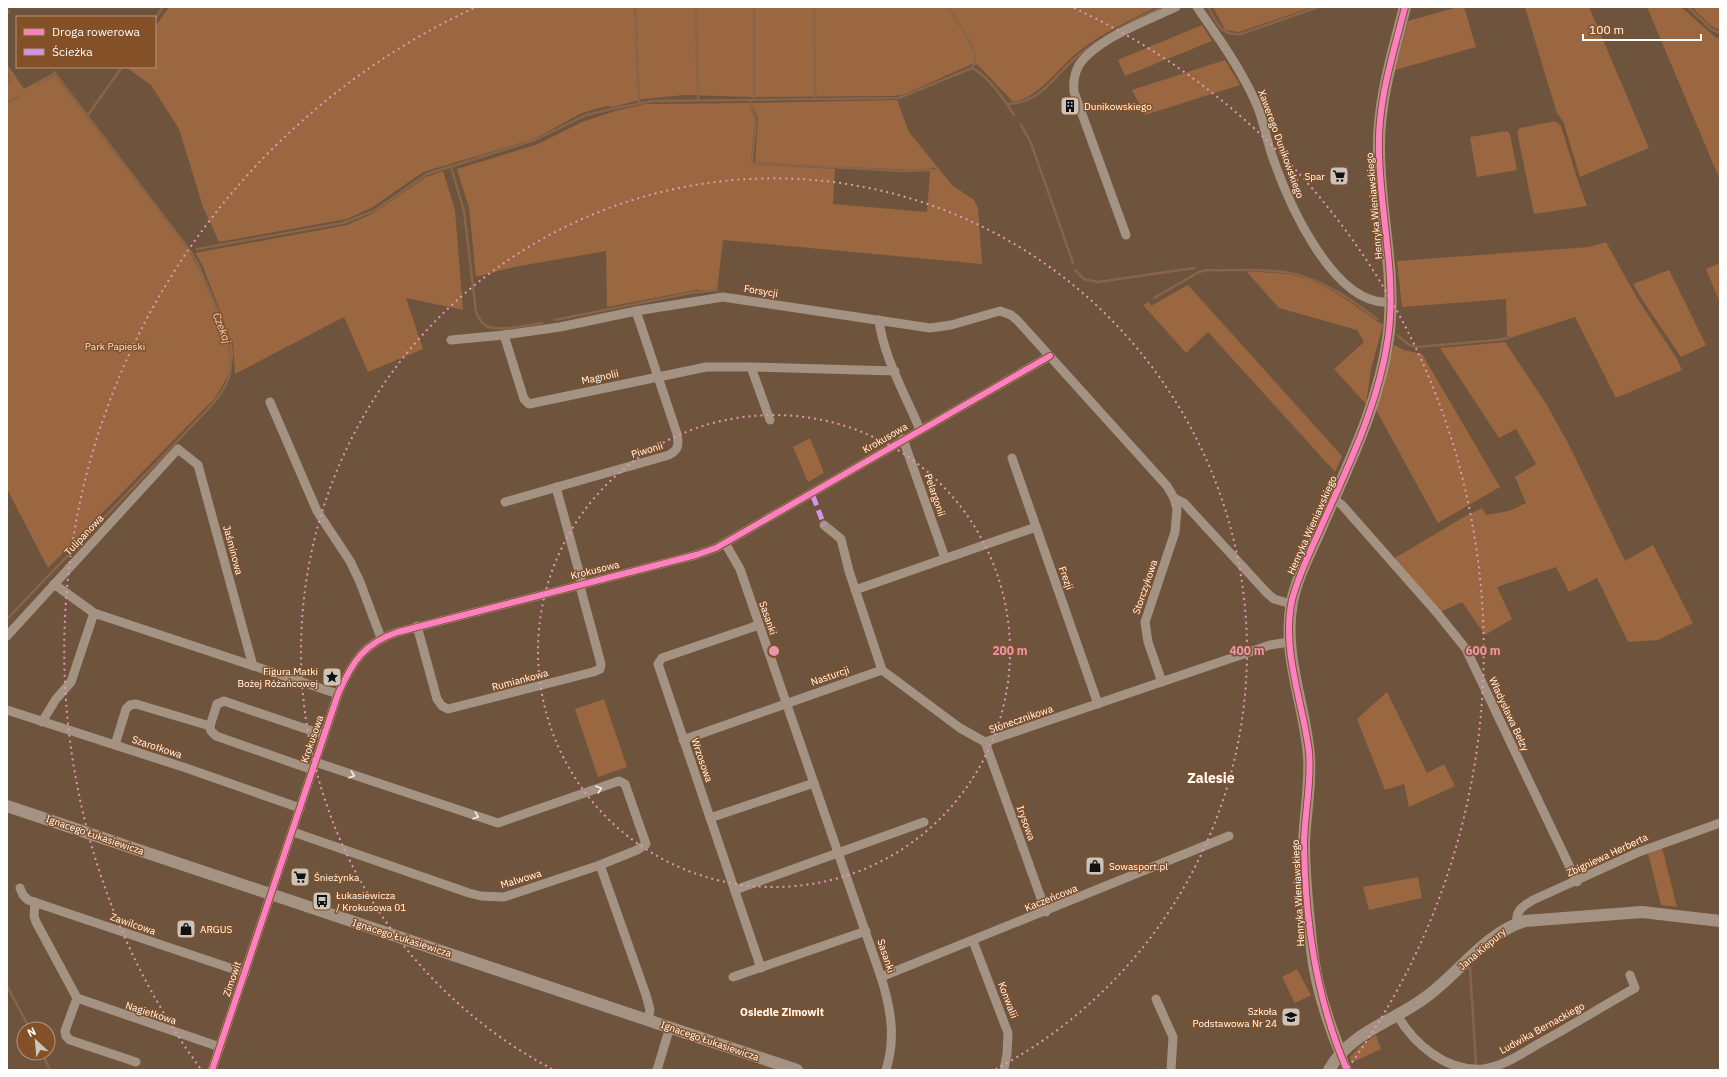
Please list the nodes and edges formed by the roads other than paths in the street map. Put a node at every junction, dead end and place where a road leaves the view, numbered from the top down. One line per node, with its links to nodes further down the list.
1 (1176, 7): 4 (street)
2 (1197, 7): 5 (street, Xawerego Dunikowskiego)
3 (1405, 7): 5 (street, Henryka Wieniawskiego)
4 (1126, 235)
5 (1390, 302): 22 (street, Henryka Wieniawskiego)
6 (636, 311): 7 (street, Forsycji); 8 (street, Forsycji); 13 (street, Piwonii)
7 (879, 320): 10 (street, Forsycji); 12 (street)
8 (504, 335): 9 (street, Forsycji); 13 (street, Magnolii)
9 (451, 340)
10 (1050, 356): 16 (street, Krokusowa); 21 (street, Storczykowa)
11 (751, 367): 12 (street, Magnolii); 13 (street, Magnolii); 15 (street)
12 (895, 371): 16 (street)
13 (657, 377): 20 (street, Piwonii)
14 (270, 402): 36 (street)
15 (770, 420)
16 (920, 430): 17 (street, Krokusowa)
17 (904, 439): 26 (street, Krokusowa); 27 (street, Pelargonii)
18 (178, 449): 28 (street, Tulipanowa); 38 (street, Jaśminowa)
19 (1012, 458): 25 (street, Frezji)
20 (556, 487): 23 (street, Piwonii); 29 (street)
21 (1174, 498): 31 (street, Storczykowa); 40 (street, Storczykowa)
22 (1334, 499): 31 (street, Henryka Wieniawskiego); 62 (street, Władysława Bełzy)
23 (505, 502)
24 (824, 525): 30 (street)
25 (1036, 527): 27 (street); 43 (street, Frezji)
26 (725, 543): 29 (street, Krokusowa); 34 (street, Sasanki)
27 (945, 558): 30 (street)
28 (54, 584): 32 (street); 35 (street, Tulipanowa)
29 (581, 584): 33 (street, Krokusowa); 33 (street, Rumiankowa)
30 (855, 590): 39 (street)
31 (1291, 604): 37 (street, Henryka Wieniawskiego)
32 (94, 613): 38 (street); 45 (street)
33 (417, 626): 36 (street, Krokusowa)
34 (759, 626): 42 (street, Sasanki); 48 (street, Wrzosowa)
35 (7, 636)
36 (381, 638): 41 (street, Krokusowa)
37 (1289, 642): 40 (street, Słonecznikowa); 83 (street, Henryka Wieniawskiego)
38 (253, 666): 41 (street)
39 (882, 670): 42 (street, Nasturcji); 49 (street, Słonecznikowa)
40 (1162, 682): 43 (street, Słonecznikowa)
41 (338, 694): 47 (street, Krokusowa)
42 (786, 704): 48 (street); 52 (street, Sasanki)
43 (1098, 704): 49 (street, Słonecznikowa)
44 (7, 710): 45 (street, Szarotkowa)
45 (42, 722): 50 (street, Szarotkowa)
46 (210, 726): 47 (street, Krokusowa); 50 (street, Krokusowa); 51 (street, Krokusowa)
47 (324, 735): 51 (street, Krokusowa)
48 (683, 740): 55 (street, Wrzosowa)
49 (985, 742): 67 (street, Irysowa)
50 (115, 745): 54 (street, Szarotkowa)
51 (314, 766): 54 (street, Krokusowa); 61 (street, Krokusowa, one-way to 61)
52 (814, 783): 55 (street); 60 (street, Sasanki)
53 (7, 806): 65 (street, Ignacego Łukasiewicza)
54 (300, 808): 58 (street, Krokusowa)
55 (710, 818): 64 (street, Wrzosowa)
56 (924, 822): 60 (street)
57 (1720, 823): 62 (street, Zbigniewa Herberta)
58 (293, 832): 61 (street, Malwowa); 65 (street, Krokusowa)
59 (1229, 836): 67 (street, Kaczeńcowa)
60 (839, 852): 64 (street); 70 (street, Sasanki)
61 (600, 865): 80 (street)
62 (1577, 882): 69 (street, Zbigniewa Herberta)
63 (20, 888): 66 (street, Zawilcowa)
64 (735, 890): 72 (street, Wrzosowa)
65 (271, 894): 73 (street, Zimowit); 80 (street, Ignacego Łukasiewicza)
66 (36, 902): 73 (street, Zawilcowa); 77 (street)
67 (1046, 912): 71 (street, Kaczeńcowa)
68 (1720, 921): 69 (street, Jana Kiepury)
69 (1517, 923): 79 (street, Jana Kiepury)
70 (866, 931): 72 (street); 76 (street, Sasanki)
71 (973, 941): 76 (street, Kaczeńcowa); 89 (street, Konwalii)
72 (761, 968): 75 (street)
73 (245, 973): 82 (street, Zimowit)
74 (1630, 975): 79 (street, Ludwika Bernackiego)
75 (733, 977)
76 (881, 978): 88 (street, Sasanki)
77 (77, 998): 82 (street, Nagietkowa); 84 (street)
78 (1156, 999): 90 (street)
79 (1397, 1015): 83 (street, Jana Kiepury)
80 (648, 1020): 81 (street, Ignacego Łukasiewicza)
81 (670, 1027): 86 (street); 87 (street, Ignacego Łukasiewicza)
82 (220, 1047): 85 (street, Zimowit)
83 (1341, 1054): 91 (street); 92 (street)
84 (136, 1062)
85 (212, 1070)
86 (657, 1070)
87 (798, 1070)
88 (886, 1070)
89 (1004, 1070)
90 (1171, 1070)
91 (1329, 1070)
92 (1347, 1070)

